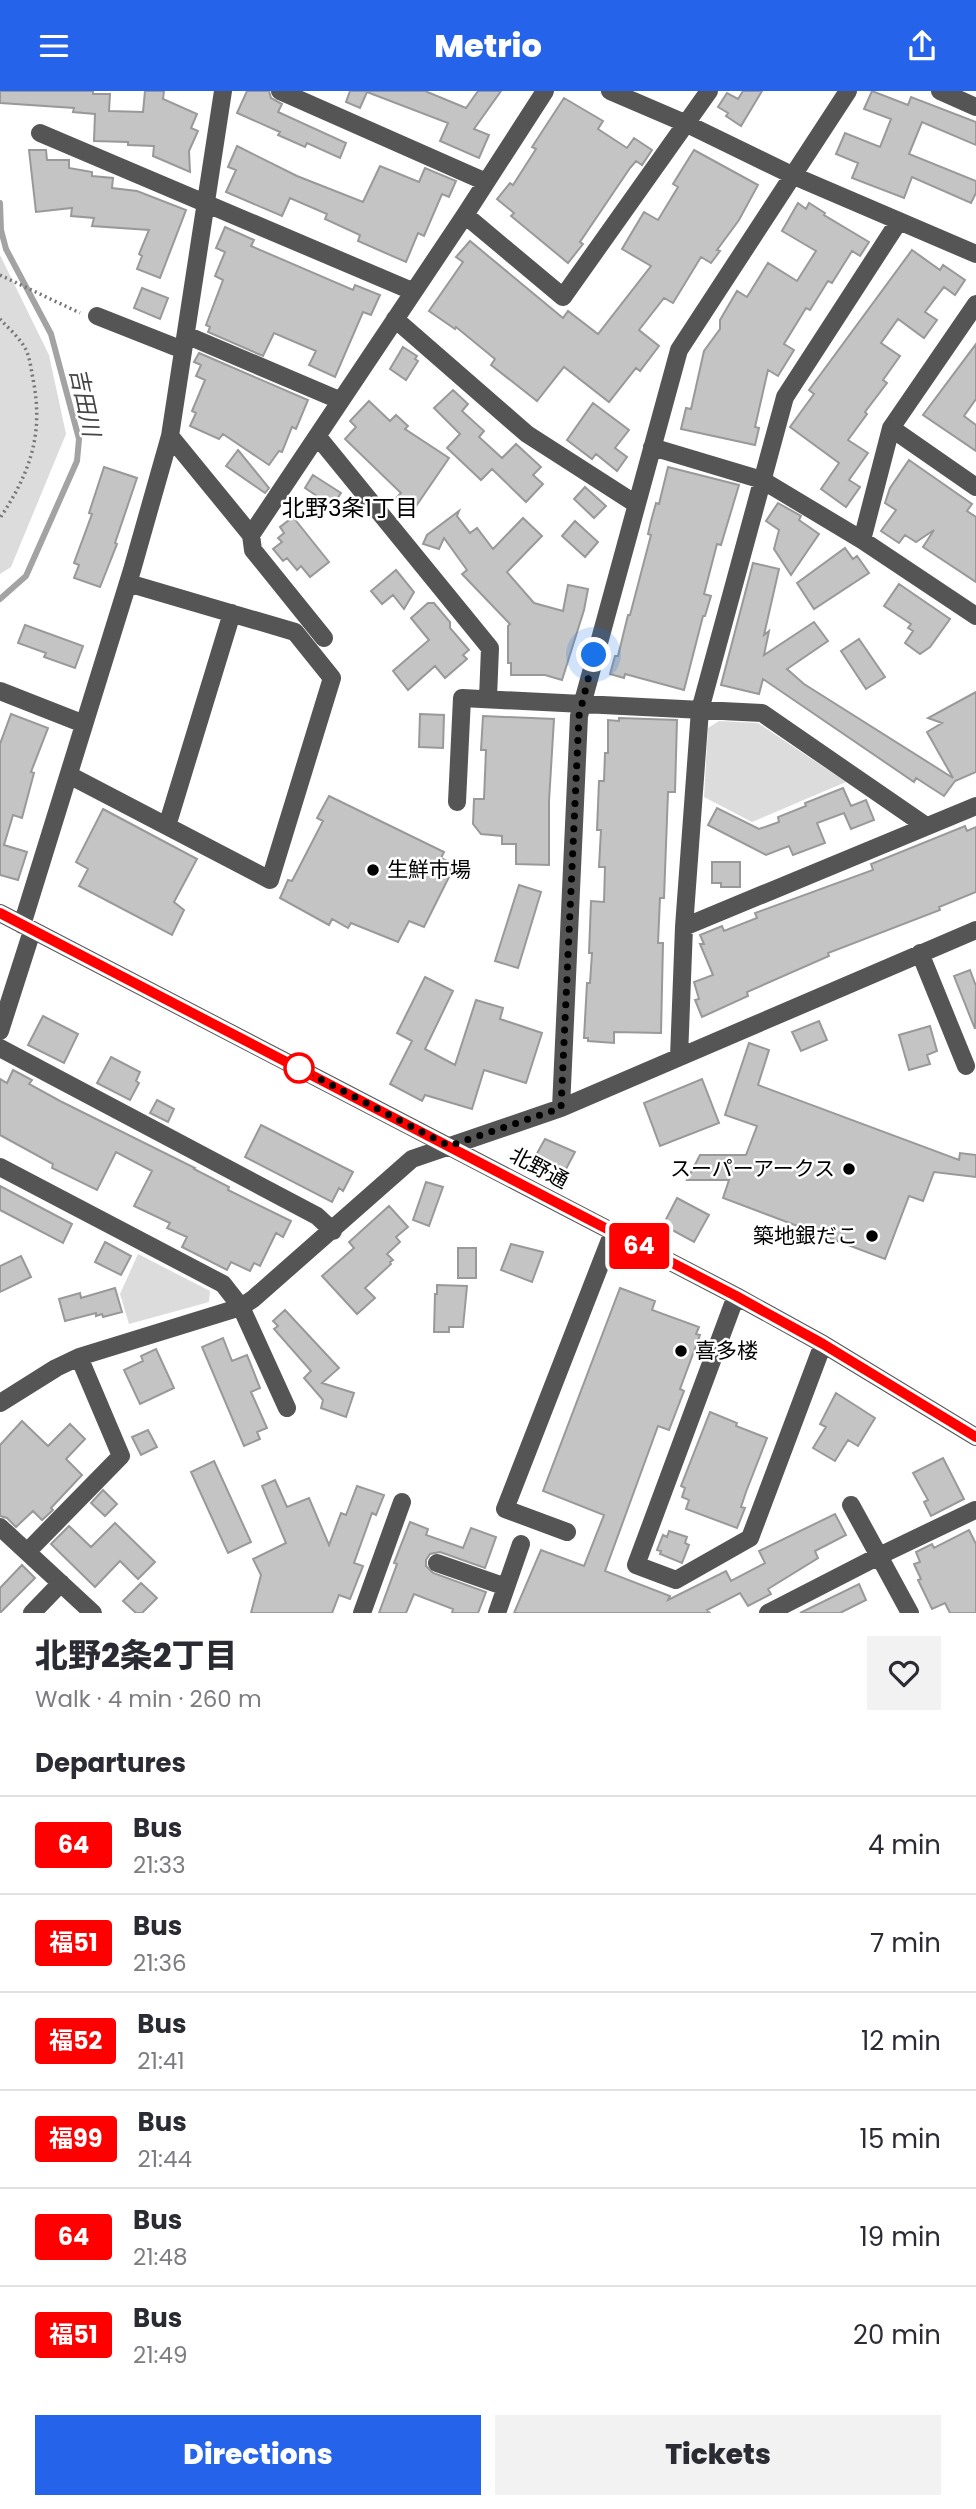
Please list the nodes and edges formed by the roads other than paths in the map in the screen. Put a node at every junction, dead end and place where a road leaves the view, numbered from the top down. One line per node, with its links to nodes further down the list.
1 (223, 91): 13 (street)
2 (280, 91): 12 (street)
3 (545, 91): 12 (street)
4 (610, 91): 9 (street)
5 (709, 91): 9 (street)
6 (848, 91): 11 (street)
7 (940, 91): 8 (street)
8 (976, 107)
9 (688, 124): 11 (street); 14 (street)
10 (40, 133): 13 (street)
11 (794, 176): 15 (street); 26 (street)
12 (486, 182): 14 (street)
13 (207, 202): 17 (street); 21 (street)
14 (466, 215): 17 (street)
15 (900, 221): 16 (street); 27 (street)
16 (976, 254)
17 (412, 291): 20 (street)
18 (976, 304): 23 (street)
19 (97, 316): 21 (street)
20 (395, 319): 22 (street); 29 (street)
21 (184, 343): 22 (street); 24 (street)
22 (340, 400): 25 (street)
23 (891, 428): 28 (street); 31 (street)
24 (170, 436): 30 (street); 32 (street)
25 (318, 436): 30 (street); 37 (street)
26 (652, 447): 27 (street); 29 (street)
27 (762, 480): 31 (street); 39 (street)
28 (976, 487)
29 (636, 504): 38 (street)
30 (251, 534): 35 (street)
31 (862, 540): 34 (street)
32 (128, 583): 33 (street); 40 (street)
33 (232, 613): 44 (street); 44 (street)
34 (976, 616)
35 (324, 638)
36 (0, 691): 40 (street)
37 (488, 698): 38 (street); 42 (street)
38 (581, 705): 39 (street); 55 (street)
39 (700, 710): 45 (street); 47 (street)
40 (84, 725): 41 (street)
41 (68, 775): 44 (street); 48 (street)
42 (457, 802)
43 (976, 806): 45 (street)
44 (167, 826)
45 (926, 826): 47 (street)
46 (0, 913): 48 (street, 北野通)
47 (684, 927): 53 (street)
48 (27, 928): 51 (street); 56 (street, 北野通)
49 (976, 930): 50 (street)
50 (920, 953): 53 (street); 54 (street)
51 (0, 1031)
52 (0, 1048): 58 (street)
53 (679, 1056): 55 (street)
54 (966, 1066)
55 (561, 1108): 56 (street)
56 (449, 1146): 58 (street); 59 (street, 北野通)
57 (0, 1167): 61 (street)
58 (333, 1231): 61 (street)
59 (613, 1232): 60 (street, 北野通); 71 (street)
60 (736, 1296): 62 (street, 北野通); 62 (street)
61 (240, 1307): 63 (street); 65 (street)
62 (823, 1344): 66 (street, 北野通)
63 (79, 1357): 64 (street); 73 (street)
64 (0, 1403)
65 (287, 1408)
66 (976, 1437)
67 (402, 1502): 80 (street)
68 (851, 1506): 74 (street)
69 (975, 1510): 74 (street)
70 (0, 1527): 73 (street)
71 (567, 1532)
72 (521, 1544): 77 (street)
73 (27, 1552): 76 (street)
74 (880, 1556): 82 (street); 83 (street)
75 (437, 1563): 77 (street)
76 (61, 1583): 78 (street); 79 (street)
77 (506, 1587): 81 (street)
78 (33, 1613)
79 (93, 1613)
80 (362, 1613)
81 (497, 1613)
82 (768, 1613)
83 (910, 1613)

